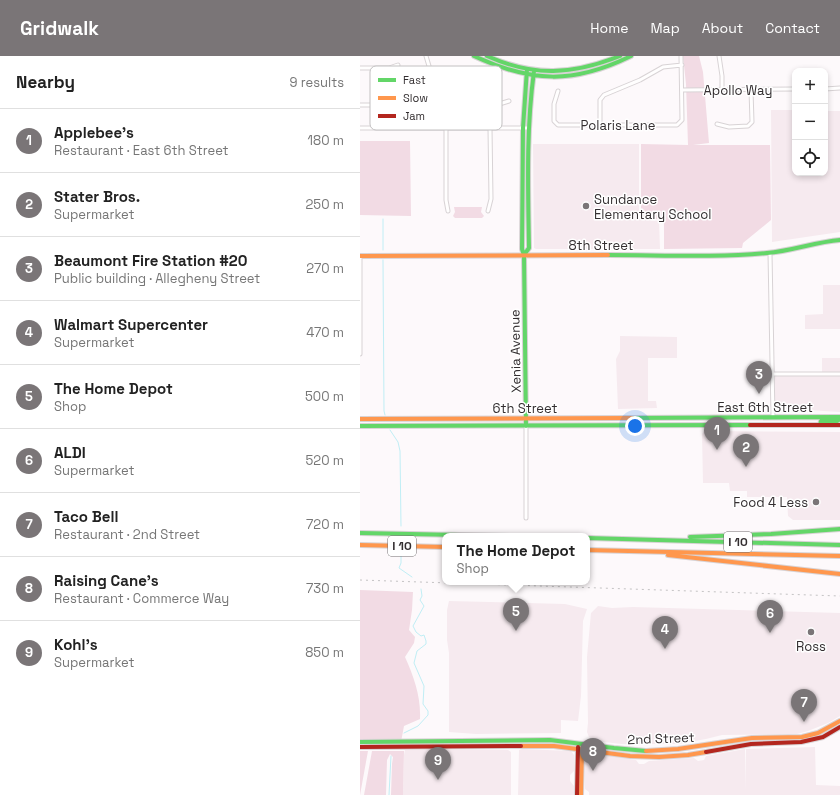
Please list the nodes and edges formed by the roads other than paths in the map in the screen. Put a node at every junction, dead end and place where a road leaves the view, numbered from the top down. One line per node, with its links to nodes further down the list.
1 (426, 56): 13 (street)
2 (474, 56): 14 (main road)
3 (487, 56): 16 (main road)
4 (620, 56): 8 (main road)
5 (631, 56): 9 (main road)
6 (681, 56): 11 (street)
7 (719, 56): 24 (street)
8 (614, 57): 9 (street); 17 (main road)
9 (617, 63): 19 (main road)
10 (398, 65): 12 (street)
11 (682, 65): 23 (street); 32 (street)
12 (395, 66)
13 (429, 66)
14 (496, 66)
15 (502, 69): 18 (main road)
16 (527, 69): 17 (main road); 18 (main road, Xenia Avenue)
17 (534, 70): 19 (main road, Xenia Avenue)
18 (527, 75): 19 (main road); 34 (main road, Xenia Avenue)
19 (533, 76): 35 (main road, Xenia Avenue)
20 (839, 88): 22 (street)
21 (792, 89): 25 (street, Apollo Way)
22 (828, 89)
23 (682, 90): 24 (street, Apollo Way); 32 (street, Polaris Lane)
24 (722, 90): 25 (street, Apollo Way)
25 (751, 90): 31 (street)
26 (558, 92): 32 (street, Polaris Lane)
27 (509, 101): 28 (street)
28 (502, 103)
29 (360, 105): 30 (street)
30 (370, 105)
31 (717, 124)
32 (600, 125)
33 (502, 128): 34 (street)
34 (522, 128): 35 (street); 42 (main road, Xenia Avenue)
35 (528, 128): 42 (main road, Xenia Avenue)
36 (446, 130): 38 (street)
37 (490, 130): 39 (street)
38 (448, 211)
39 (488, 211)
40 (840, 240): 41 (main road, 8th Street)
41 (770, 253): 42 (main road, 8th Street); 45 (street)
42 (524, 255): 43 (main road, 8th Street); 47 (main road, Xenia Avenue)
43 (360, 256): 44 (street)
44 (360, 354)
45 (772, 374): 46 (street); 48 (street)
46 (840, 374)
47 (526, 417): 49 (main road, 6th Street); 51 (main road, 6th Street); 56 (main road, Xenia Avenue)
48 (773, 417): 49 (main road, East 6th Street); 50 (main road, East 6th Street)
49 (689, 418)
50 (840, 418): 53 (main road)
51 (360, 419)
52 (688, 425): 53 (main road, East 6th Street); 56 (main road, 6th Street)
53 (820, 425): 54 (main road, East 6th Street)
54 (840, 425)
55 (360, 426): 56 (main road, 6th Street)
56 (526, 426): 57 (street, Xenia Avenue)
57 (526, 518)
58 (840, 529): 62 (main road)
59 (360, 533): 60 (main road, I 10)
60 (442, 535)
61 (590, 538): 62 (main road, I 10)
62 (637, 539): 64 (main road, I 10)
63 (360, 545): 65 (main road, I 10)
64 (840, 545)
65 (442, 547)
66 (590, 550): 67 (main road, I 10)
67 (639, 551): 68 (main road, I 10); 69 (main road)
68 (840, 556)
69 (840, 574)
70 (840, 721): 72 (main road, 2nd Street)
71 (840, 727): 76 (main road, 2nd Street)
72 (777, 738): 74 (main road, 2nd Street); 76 (main road)
73 (360, 742): 75 (main road, 2nd Street)
74 (728, 742): 79 (main road, 2nd Street); 80 (main road)
75 (580, 743): 78 (main road); 79 (main road, 2nd Street)
76 (750, 744): 80 (main road, 2nd Street)
77 (360, 747): 78 (main road, 2nd Street)
78 (580, 748): 81 (main road, 2nd Street); 82 (main road); 83 (main road)
79 (673, 750): 81 (main road)
80 (699, 753): 81 (main road, 2nd Street)
81 (641, 757)
82 (577, 795)
83 (581, 795)

